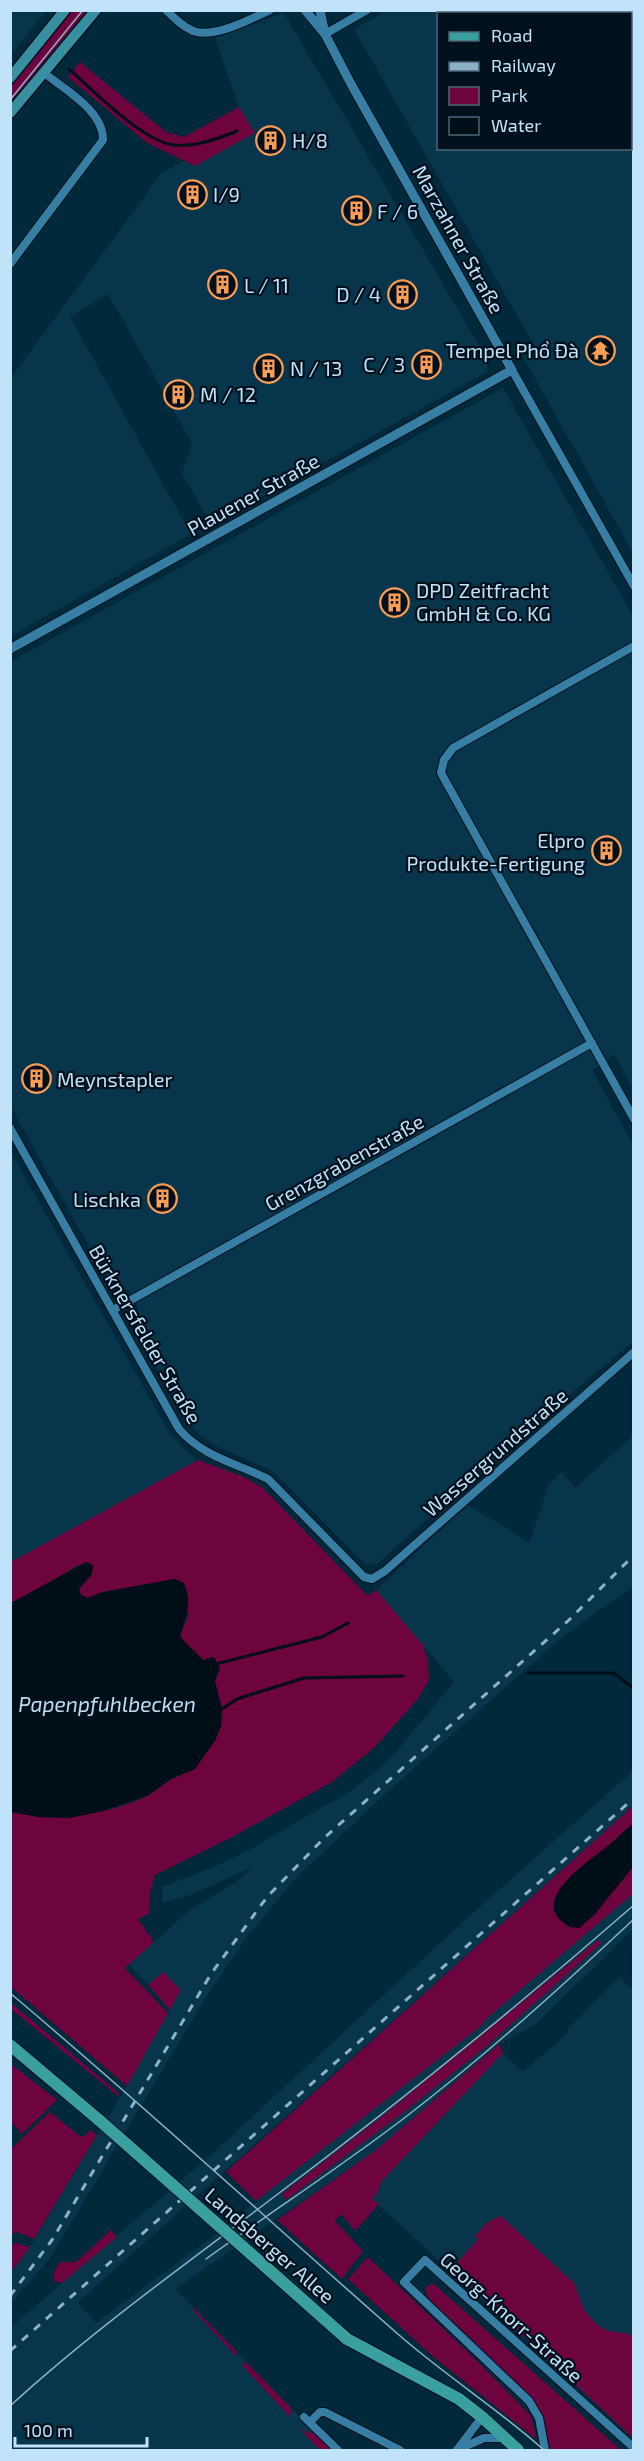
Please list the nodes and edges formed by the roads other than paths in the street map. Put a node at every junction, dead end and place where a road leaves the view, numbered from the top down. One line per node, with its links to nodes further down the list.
1 (64, 10): 10 (main road)
2 (96, 10): 9 (main road)
3 (166, 10): 4 (street)
4 (270, 10)
5 (305, 10): 8 (street, Marzahner Straße)
6 (321, 10): 8 (street, Marzahner Straße)
7 (367, 10): 8 (street)
8 (325, 34): 13 (street, Marzahner Straße)
9 (43, 72): 11 (main road); 12 (street)
10 (10, 78)
11 (10, 113)
12 (10, 264)
13 (512, 370): 14 (street, Marzahner Straße); 16 (street, Plauener Straße)
14 (633, 586)
15 (633, 646): 17 (street)
16 (10, 650)
17 (591, 1043): 18 (street); 20 (street, Grenzgrabenstraße)
18 (633, 1119)
19 (10, 1128): 20 (street, Bürknersfelder Straße)
20 (113, 1310): 22 (street, Bürknersfelder Straße)
21 (633, 1352): 22 (street, Wassergrundstraße)
22 (378, 1576)
23 (10, 2045): 24 (main road, Landsberger Allee, bridge)
24 (482, 2417): 25 (main road, Landsberger Allee); 27 (street)
25 (505, 2438): 27 (street); 30 (main road, Landsberger Allee)
26 (633, 2448): 31 (street, Georg-Knorr-Straße)
27 (457, 2450)
28 (338, 2451): 29 (street)
29 (400, 2451)
30 (518, 2451)
31 (545, 2451)

